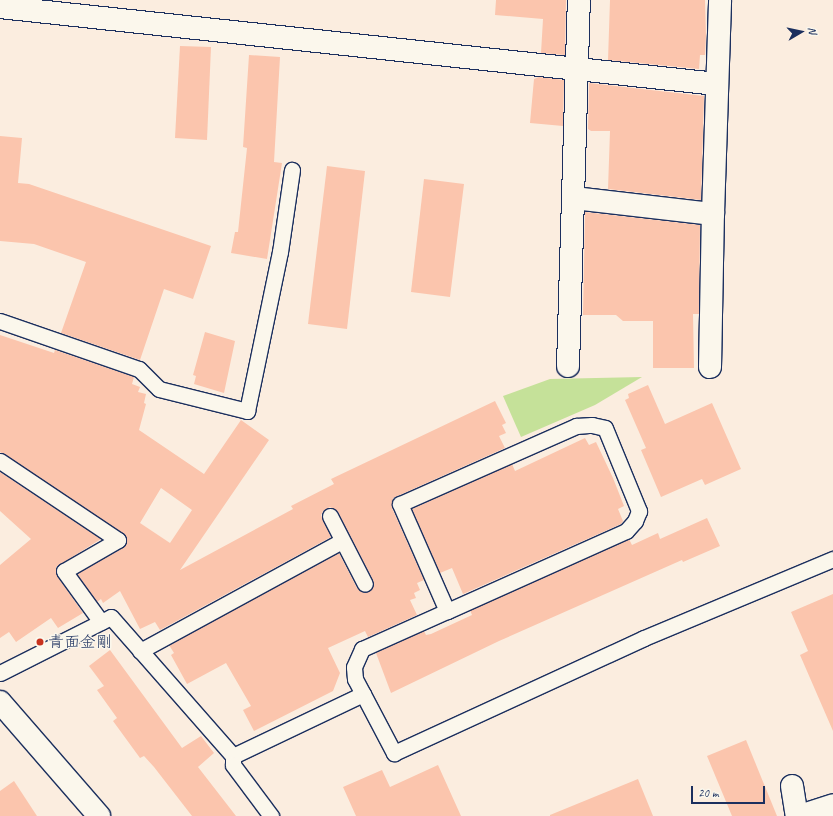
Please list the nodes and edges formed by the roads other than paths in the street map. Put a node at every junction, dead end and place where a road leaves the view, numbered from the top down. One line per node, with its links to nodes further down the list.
1 (579, 0): 4 (street)
2 (720, 0): 5 (street)
3 (0, 7): 4 (street)
4 (577, 68): 5 (street); 7 (street)
5 (717, 84): 8 (street)
6 (292, 170): 9 (lane)
7 (574, 198): 8 (street); 10 (street)
8 (713, 214): 11 (street)
9 (0, 321)
10 (568, 366)
11 (710, 368)
12 (0, 461): 18 (lane)
13 (330, 516): 14 (lane)
14 (342, 541): 16 (lane); 19 (lane)
15 (833, 559): 21 (lane)
16 (365, 584)
17 (447, 611): 17 (lane); 21 (lane)
18 (101, 622): 19 (lane); 20 (lane)
19 (140, 651): 23 (lane)
20 (0, 673)
21 (363, 694): 23 (lane)
22 (0, 702): 26 (street)
23 (233, 756): 27 (lane)
24 (792, 786): 28 (street)
25 (833, 805): 28 (street)
26 (99, 816)
27 (271, 816)
28 (798, 816)

